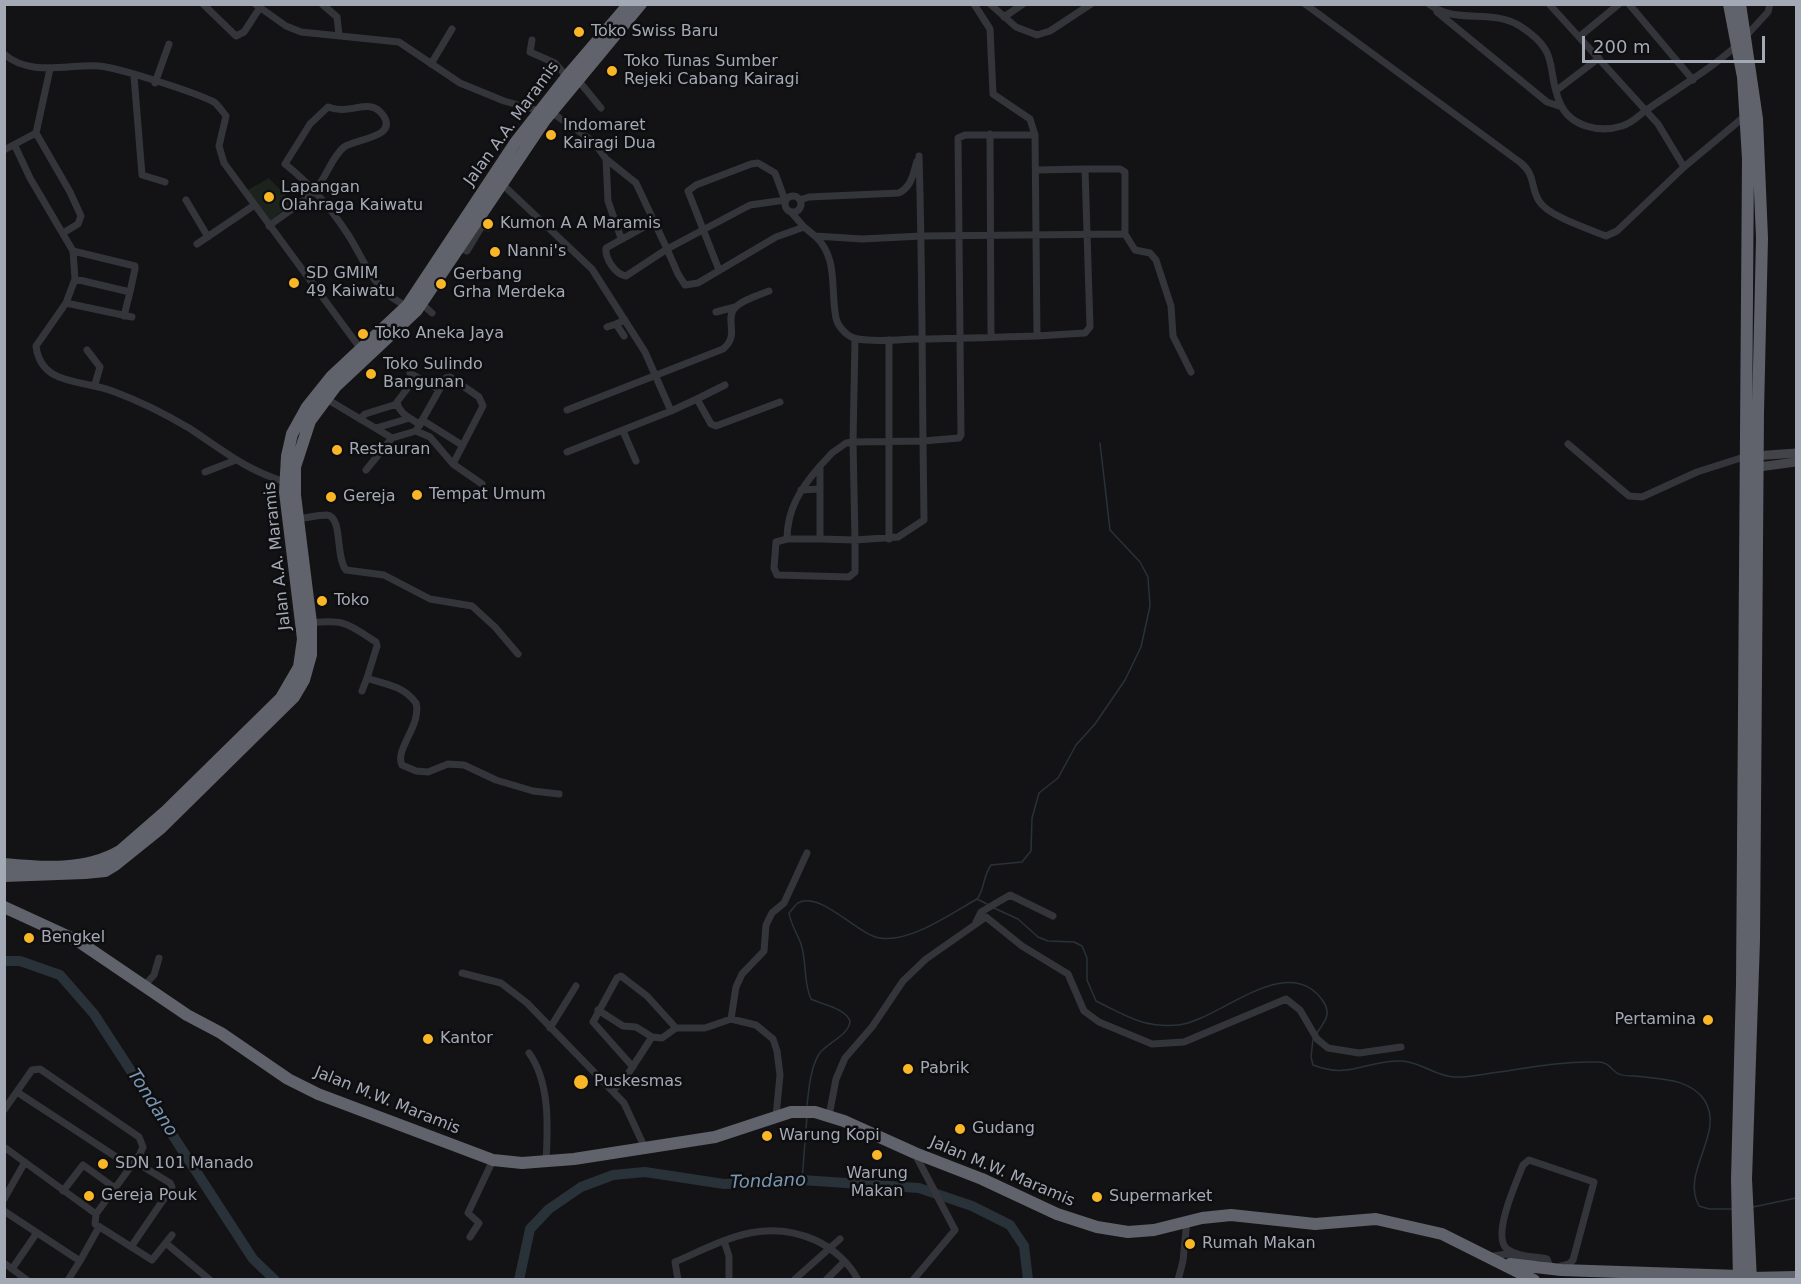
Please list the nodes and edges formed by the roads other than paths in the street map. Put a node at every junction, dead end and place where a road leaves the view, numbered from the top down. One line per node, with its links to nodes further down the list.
1 (322, 4): 20 (street)
2 (629, 4): 30 (highway, Jalan A.A. Maramis)
3 (641, 4): 30 (highway)
4 (974, 4): 41 (street)
5 (990, 4): 18 (street)
6 (1023, 4): 18 (street)
7 (1091, 4): 18 (street)
8 (1305, 4): 45 (street)
9 (1549, 4): 21 (street)
10 (1619, 4): 21 (street)
11 (1629, 4): 31 (street)
12 (1730, 4): 23 (highway)
13 (1740, 4): 23 (highway)
14 (1770, 4): 23 (street)
15 (204, 5): 17 (street)
16 (1431, 6): 33 (street); 34 (street)
17 (257, 7): 20 (street)
18 (1004, 17)
19 (452, 29): 27 (street)
20 (339, 35): 27 (street)
21 (1579, 37): 26 (street)
22 (532, 40): 30 (street)
23 (1742, 40): 31 (street); 38 (highway); 123 (highway)
24 (169, 44): 32 (street)
25 (4, 54): 28 (street)
26 (1599, 58): 33 (street); 36 (street)
27 (431, 64): 37 (street)
28 (50, 69): 29 (street); 39 (street)
29 (134, 76): 32 (street); 48 (street)
30 (572, 78): 35 (street); 37 (highway)
31 (1693, 80): 36 (street)
32 (155, 82): 54 (street)
33 (1557, 90): 34 (street)
34 (1562, 107): 36 (street)
35 (601, 108)
36 (1645, 111): 45 (street)
37 (545, 112): 44 (street); 49 (highway); 72 (highway, Jalan A.A. Maramis)
38 (1746, 114): 45 (street); 123 (highway)
39 (36, 133): 42 (street); 61 (street)
40 (990, 134): 41 (street); 65 (street); 66 (street)
41 (1035, 135): 47 (street)
42 (15, 147): 43 (street); 61 (street)
43 (4, 150)
44 (606, 159): 56 (street); 70 (street)
45 (1684, 167)
46 (1085, 169): 47 (street); 62 (street); 68 (street)
47 (1038, 170): 67 (street)
48 (165, 182)
49 (501, 183): 72 (highway); 85 (street)
50 (315, 191): 50 (street); 57 (street); 81 (street)
51 (186, 200): 69 (street)
52 (785, 200): 53 (street); 55 (street); 60 (street); 60 (street)
53 (800, 200): 55 (street); 64 (street)
54 (253, 206): 57 (street); 69 (street)
55 (791, 212): 58 (street)
56 (655, 221): 70 (street); 73 (street)
57 (269, 226): 95 (street)
58 (804, 227): 63 (street); 75 (street)
59 (488, 228): 72 (street)
60 (702, 231): 73 (street); 75 (street)
61 (63, 233): 74 (street)
62 (1125, 234): 68 (street); 97 (street)
63 (815, 236): 64 (street); 91 (street)
64 (922, 236): 65 (street); 92 (street)
65 (958, 236): 66 (street); 93 (street)
66 (991, 236): 67 (street); 90 (street)
67 (1036, 236): 68 (street); 89 (street)
68 (1086, 236): 89 (street)
69 (208, 237): 71 (street)
70 (621, 238): 73 (street)
71 (197, 244)
72 (452, 249): 80 (highway); 81 (highway, Jalan A.A. Maramis)
73 (667, 249): 75 (street)
74 (73, 251): 76 (street); 78 (street)
75 (719, 270)
76 (75, 279): 78 (street); 79 (street)
77 (769, 291): 82 (street)
78 (130, 292): 79 (street)
79 (66, 303): 99 (street)
80 (422, 304): 84 (street); 102 (highway)
81 (407, 306): 95 (highway, Jalan A.A. Maramis)
82 (735, 307): 83 (street); 98 (street)
83 (716, 312)
84 (432, 313)
85 (625, 320): 86 (street); 98 (street)
86 (616, 324): 87 (street); 88 (street)
87 (607, 327)
88 (624, 336)
89 (1037, 336): 90 (street)
90 (991, 338): 93 (street)
91 (855, 339): 94 (street); 116 (street)
92 (922, 339): 93 (street); 94 (street); 115 (street)
93 (959, 339): 115 (street)
94 (889, 340): 114 (street)
95 (360, 348): 130 (highway, Jalan A.A. Maramis)
96 (87, 350): 99 (street)
97 (1191, 372)
98 (655, 375): 106 (street); 107 (street)
99 (95, 384): 121 (street)
100 (724, 385): 103 (street)
101 (438, 389): 105 (street); 110 (street); 118 (street)
102 (325, 398): 109 (street); 134 (highway)
103 (697, 399): 104 (street); 107 (street)
104 (780, 402)
105 (397, 404): 108 (street); 109 (street)
106 (567, 411)
107 (671, 411): 112 (street)
108 (410, 418): 110 (street); 111 (street)
109 (360, 419): 111 (street)
110 (420, 425): 113 (street); 118 (street); 126 (street)
111 (376, 428): 113 (street)
112 (622, 431): 119 (street); 122 (street)
113 (392, 438): 128 (street)
114 (888, 441): 115 (street); 116 (street); 137 (street)
115 (922, 441): 137 (street)
116 (853, 442): 127 (street); 138 (street)
117 (1568, 444): 125 (street)
118 (462, 445): 126 (street)
119 (567, 452)
120 (1797, 453): 123 (main road)
121 (236, 460): 129 (street); 130 (street)
122 (636, 461)
123 (1753, 462): 124 (main road); 125 (street); 125 (street); 197 (highway)
124 (1797, 462)
125 (1727, 463)
126 (453, 464): 131 (street)
127 (820, 466): 132 (street); 133 (street)
128 (366, 470)
129 (205, 472)
130 (285, 482): 144 (highway, Jalan A.A. Maramis)
131 (482, 484)
132 (820, 489): 133 (street); 136 (street)
133 (801, 490): 135 (street)
134 (298, 519): 139 (highway); 140 (street)
135 (787, 539): 136 (street); 138 (street)
136 (820, 539): 138 (street)
137 (889, 539): 138 (street)
138 (855, 540)
139 (311, 623): 141 (street); 144 (highway)
140 (518, 654)
141 (367, 678): 142 (street); 143 (street)
142 (362, 691)
143 (559, 794)
144 (168, 815): 146 (highway, Jalan A.A. Maramis); 147 (highway)
145 (807, 853): 156 (street)
146 (4, 864)
147 (4, 876)
148 (4, 907): 153 (highway, Jalan M.W. Maramis)
149 (1053, 916): 150 (street)
150 (975, 924): 160 (street); 167 (street)
151 (159, 958): 153 (street)
152 (462, 973): 157 (street)
153 (144, 986): 171 (highway, Jalan M.W. Maramis)
154 (576, 986): 157 (street)
155 (598, 1010): 158 (street); 159 (street); 162 (street)
156 (731, 1019): 158 (street); 166 (street)
157 (550, 1028): 163 (street)
158 (676, 1028): 159 (street)
159 (652, 1037): 162 (street)
160 (1401, 1047)
161 (529, 1053): 173 (street)
162 (633, 1066): 163 (street)
163 (613, 1090): 168 (street)
164 (17, 1092): 165 (street); 174 (street); 174 (street)
165 (4, 1110)
166 (776, 1116): 167 (highway, Jalan M.W. Maramis); 168 (highway, Jalan M.W. Maramis)
167 (829, 1116): 170 (highway, Jalan M.W. Maramis)
168 (644, 1146): 173 (highway, Jalan M.W. Maramis)
169 (4, 1147): 172 (street)
170 (915, 1153): 180 (highway, Jalan M.W. Maramis); 207 (street)
171 (493, 1160): 173 (highway, Jalan M.W. Maramis); 184 (street)
172 (26, 1162): 176 (street); 177 (street)
173 (546, 1162)
174 (132, 1163): 175 (street); 188 (street)
175 (115, 1188): 176 (street); 179 (street)
176 (63, 1191): 179 (street)
177 (4, 1199)
178 (4, 1211): 182 (street)
179 (96, 1214): 181 (street)
180 (1187, 1220): 191 (highway, Jalan M.W. Maramis); 208 (street)
181 (99, 1227): 188 (street); 190 (street)
182 (36, 1234): 190 (street); 195 (street)
183 (172, 1235): 187 (street)
184 (470, 1237)
185 (840, 1239): 189 (street)
186 (724, 1241): 189 (street); 202 (street); 203 (street)
187 (167, 1244): 188 (street); 201 (street)
188 (131, 1247)
189 (830, 1248): 192 (street); 204 (street)
190 (80, 1261): 200 (street)
191 (1496, 1261): 194 (street); 197 (highway); 198 (highway)
192 (844, 1262): 205 (street); 206 (street)
193 (4, 1263): 195 (street)
194 (1550, 1264): 194 (street)
195 (12, 1269): 199 (street)
196 (1797, 1277): 197 (highway)
197 (1745, 1278)
198 (1525, 1279)
199 (27, 1280)
200 (68, 1280)
201 (210, 1280)
202 (678, 1280)
203 (729, 1280)
204 (794, 1280)
205 (826, 1280)
206 (858, 1280)
207 (913, 1280)
208 (1178, 1280)

